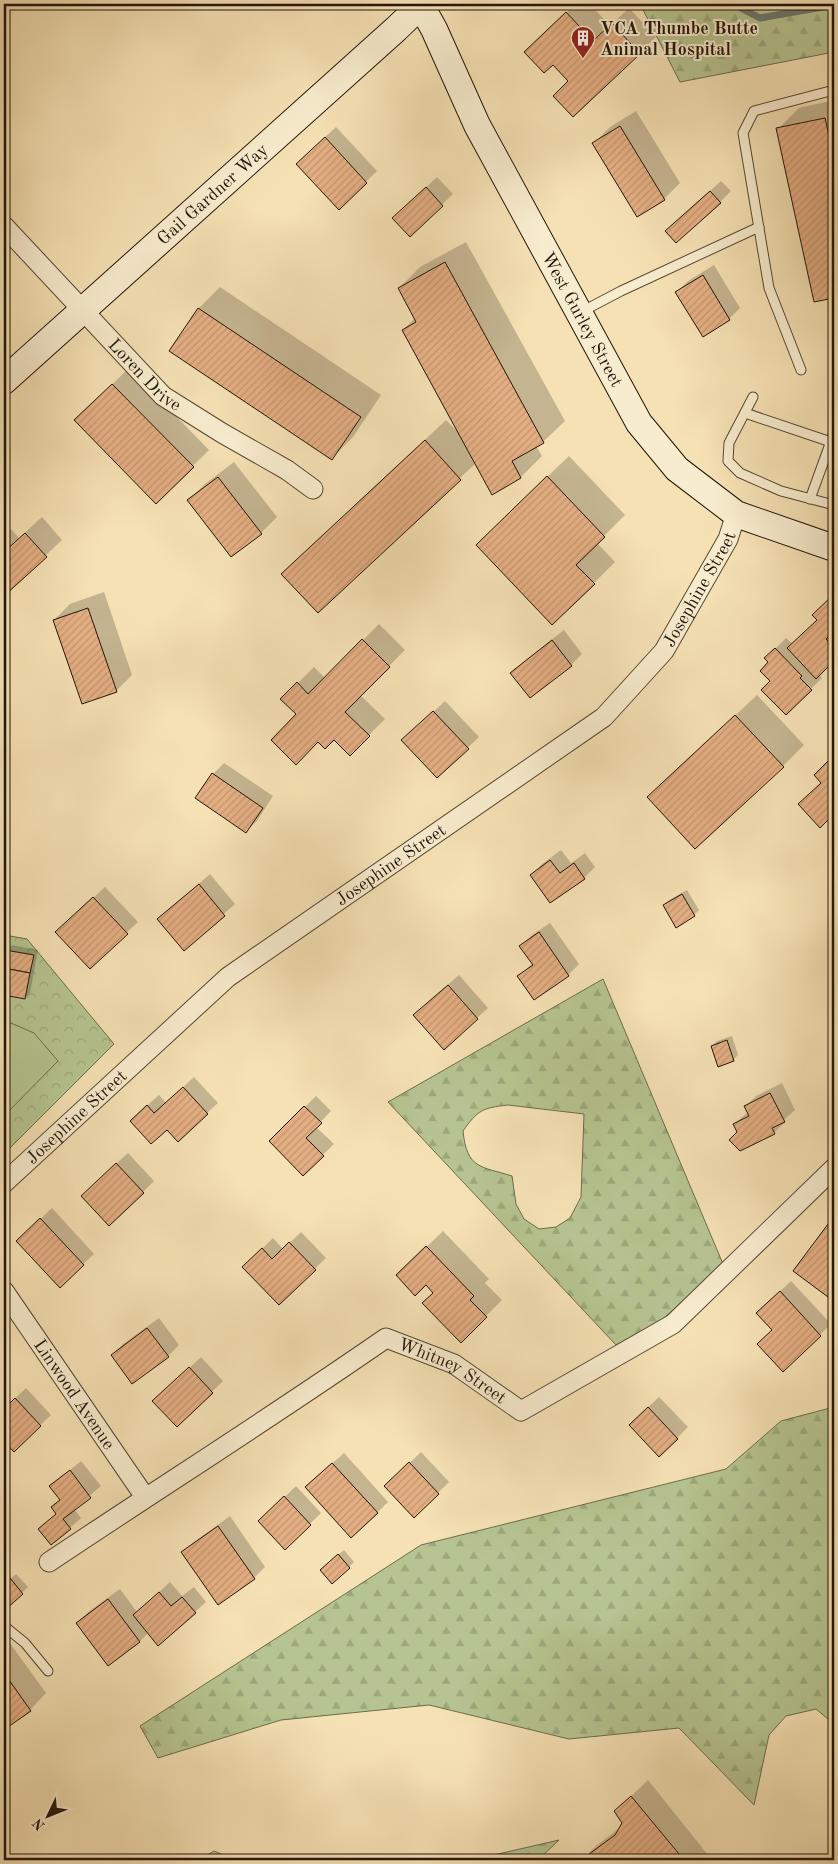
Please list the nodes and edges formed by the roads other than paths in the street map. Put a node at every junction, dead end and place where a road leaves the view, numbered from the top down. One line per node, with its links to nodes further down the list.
1 (420, 4): 5 (main road, Gail Gardner Way); 6 (main road, West Gurley Street)
2 (834, 90): 4 (lane)
3 (4, 226): 5 (street, Loren Drive)
4 (759, 227): 6 (lane); 7 (lane)
5 (82, 310): 8 (main road, Gail Gardner Way); 12 (street, Loren Drive)
6 (580, 313): 15 (main road, West Gurley Street)
7 (801, 370)
8 (4, 381)
9 (753, 397): 10 (lane)
10 (745, 412): 11 (lane); 13 (lane)
11 (833, 438): 13 (lane)
12 (313, 489)
13 (810, 499): 14 (lane)
14 (834, 505)
15 (736, 514): 16 (main road, West Gurley Street); 18 (street, Josephine Street)
16 (834, 548)
17 (834, 1168): 20 (street, Whitney Street)
18 (4, 1182)
19 (4, 1291): 20 (street, Linwood Avenue)
20 (145, 1497): 21 (street, Whitney Street)
21 (49, 1562)
22 (4, 1626): 23 (lane)
23 (48, 1671)

